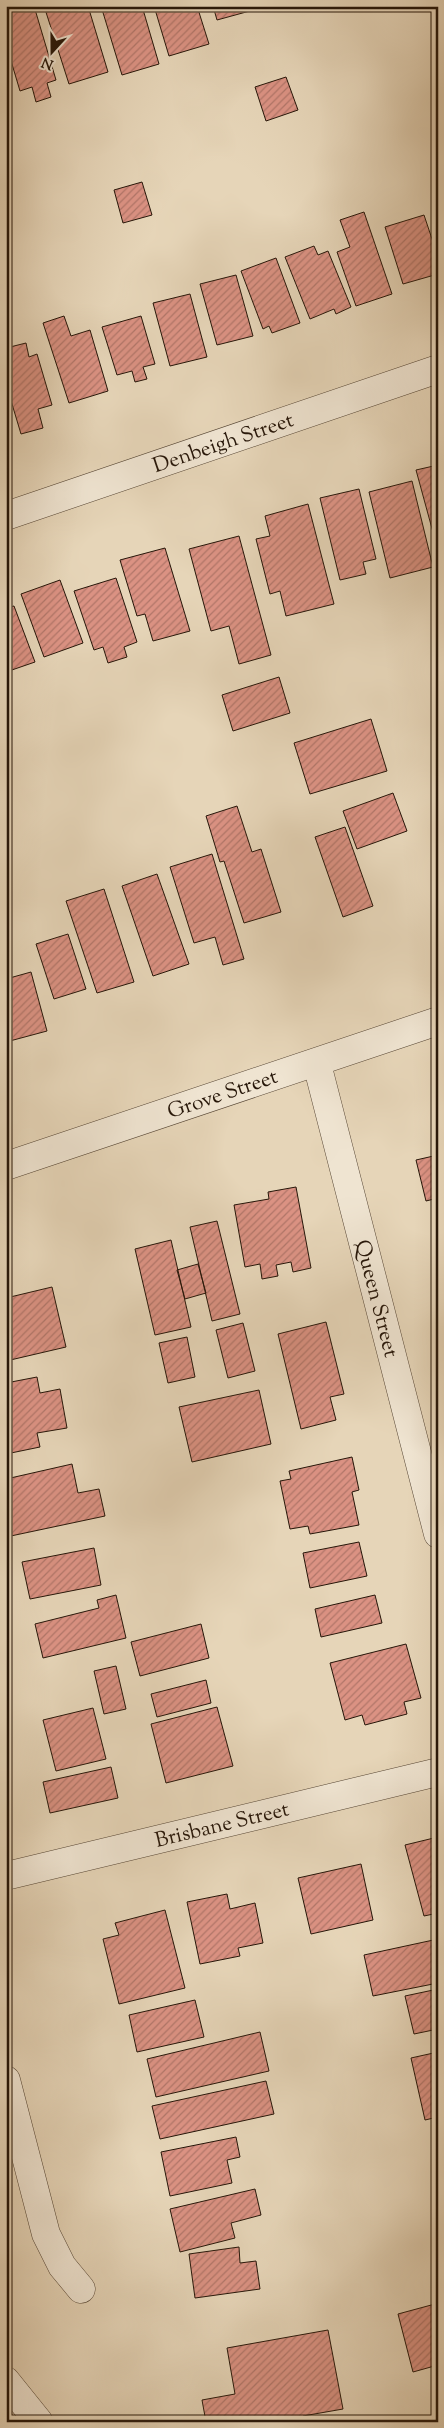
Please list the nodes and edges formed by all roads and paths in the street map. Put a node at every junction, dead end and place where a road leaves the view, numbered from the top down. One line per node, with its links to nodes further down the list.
1 (438, 369): 2 (street, Denbeigh Street)
2 (6, 516)
3 (438, 1021): 4 (street, Grove Street)
4 (317, 1064): 5 (street, Grove Street); 6 (street, Queen Street)
5 (6, 1166)
6 (438, 1534)
7 (438, 1772): 8 (street, Brisbane Street)
8 (6, 1876)
9 (6, 2080): 10 (street)
10 (81, 2289)
11 (6, 2381): 12 (street)
12 (39, 2422)

